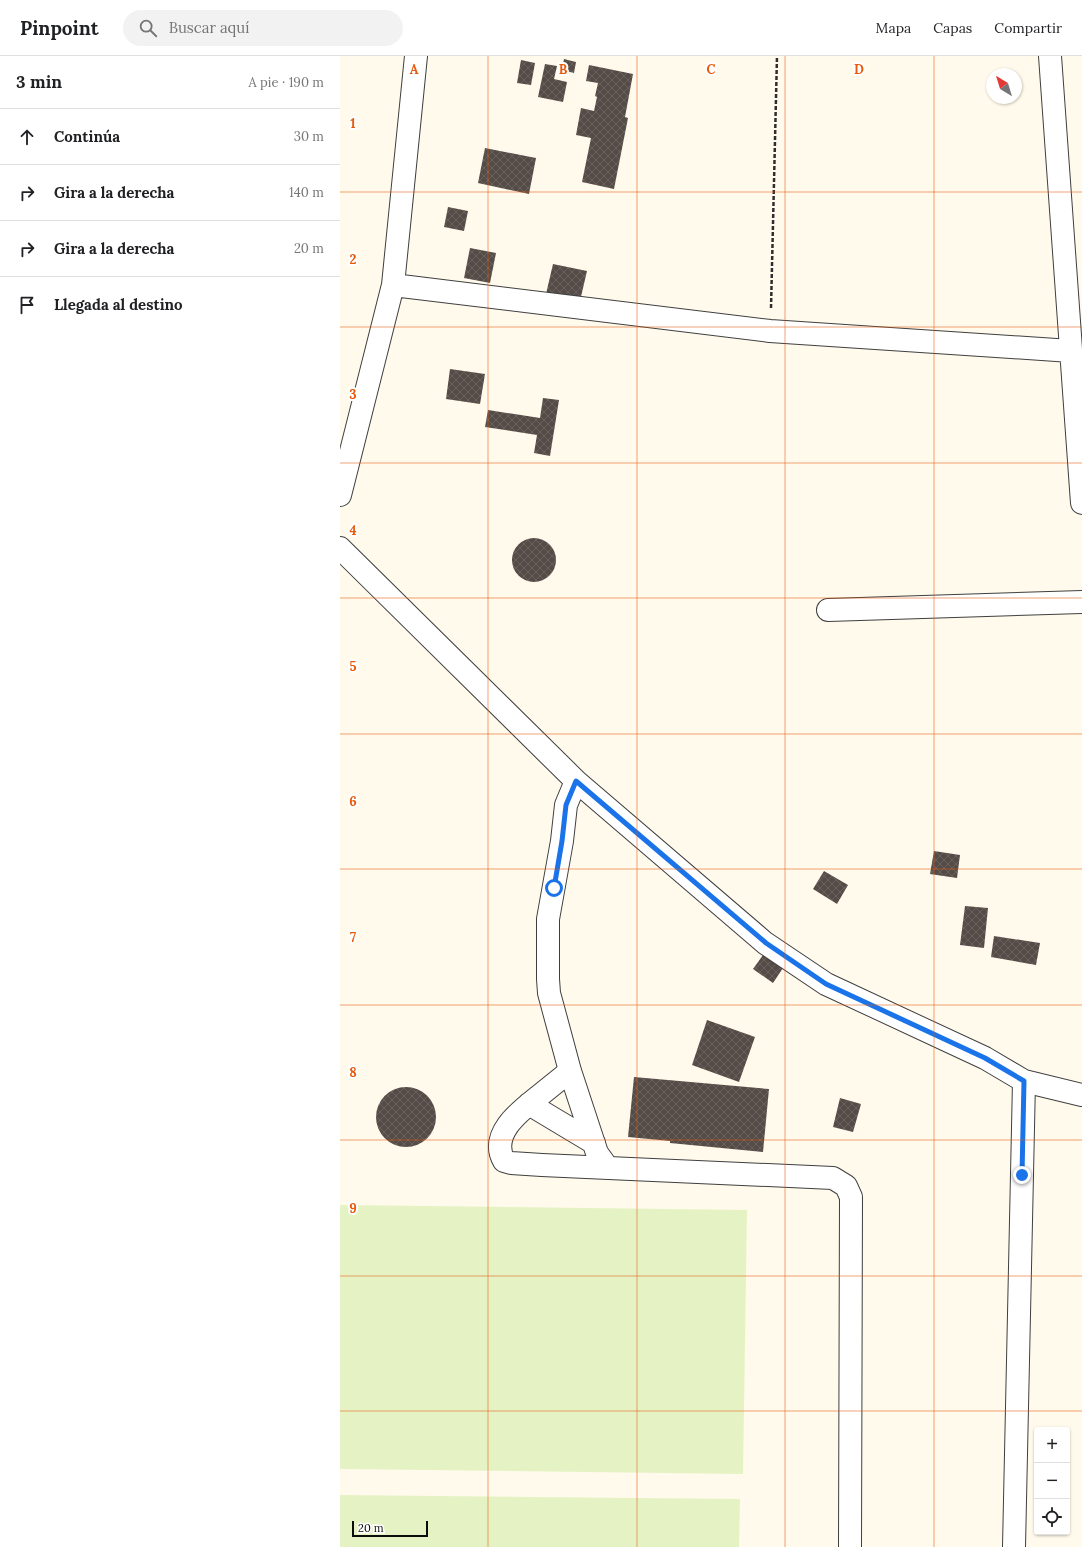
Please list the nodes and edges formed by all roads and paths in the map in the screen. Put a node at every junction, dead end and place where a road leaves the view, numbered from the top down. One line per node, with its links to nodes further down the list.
1 (416, 56): 4 (street)
2 (777, 56): 5 (path)
3 (1050, 56): 6 (street)
4 (394, 285): 5 (street); 7 (street)
5 (770, 331): 6 (street)
6 (1071, 351): 8 (street)
7 (340, 495)
8 (1082, 502)
9 (340, 548): 12 (street)
10 (1082, 602): 11 (street)
11 (828, 610)
12 (576, 781): 13 (street); 14 (street)
13 (570, 1071): 16 (street); 17 (street)
14 (1024, 1081): 15 (street); 20 (street)
15 (1082, 1095)
16 (528, 1104): 17 (street); 18 (street)
17 (594, 1143): 18 (street)
18 (607, 1167): 19 (street)
19 (850, 1547)
20 (1014, 1547)

